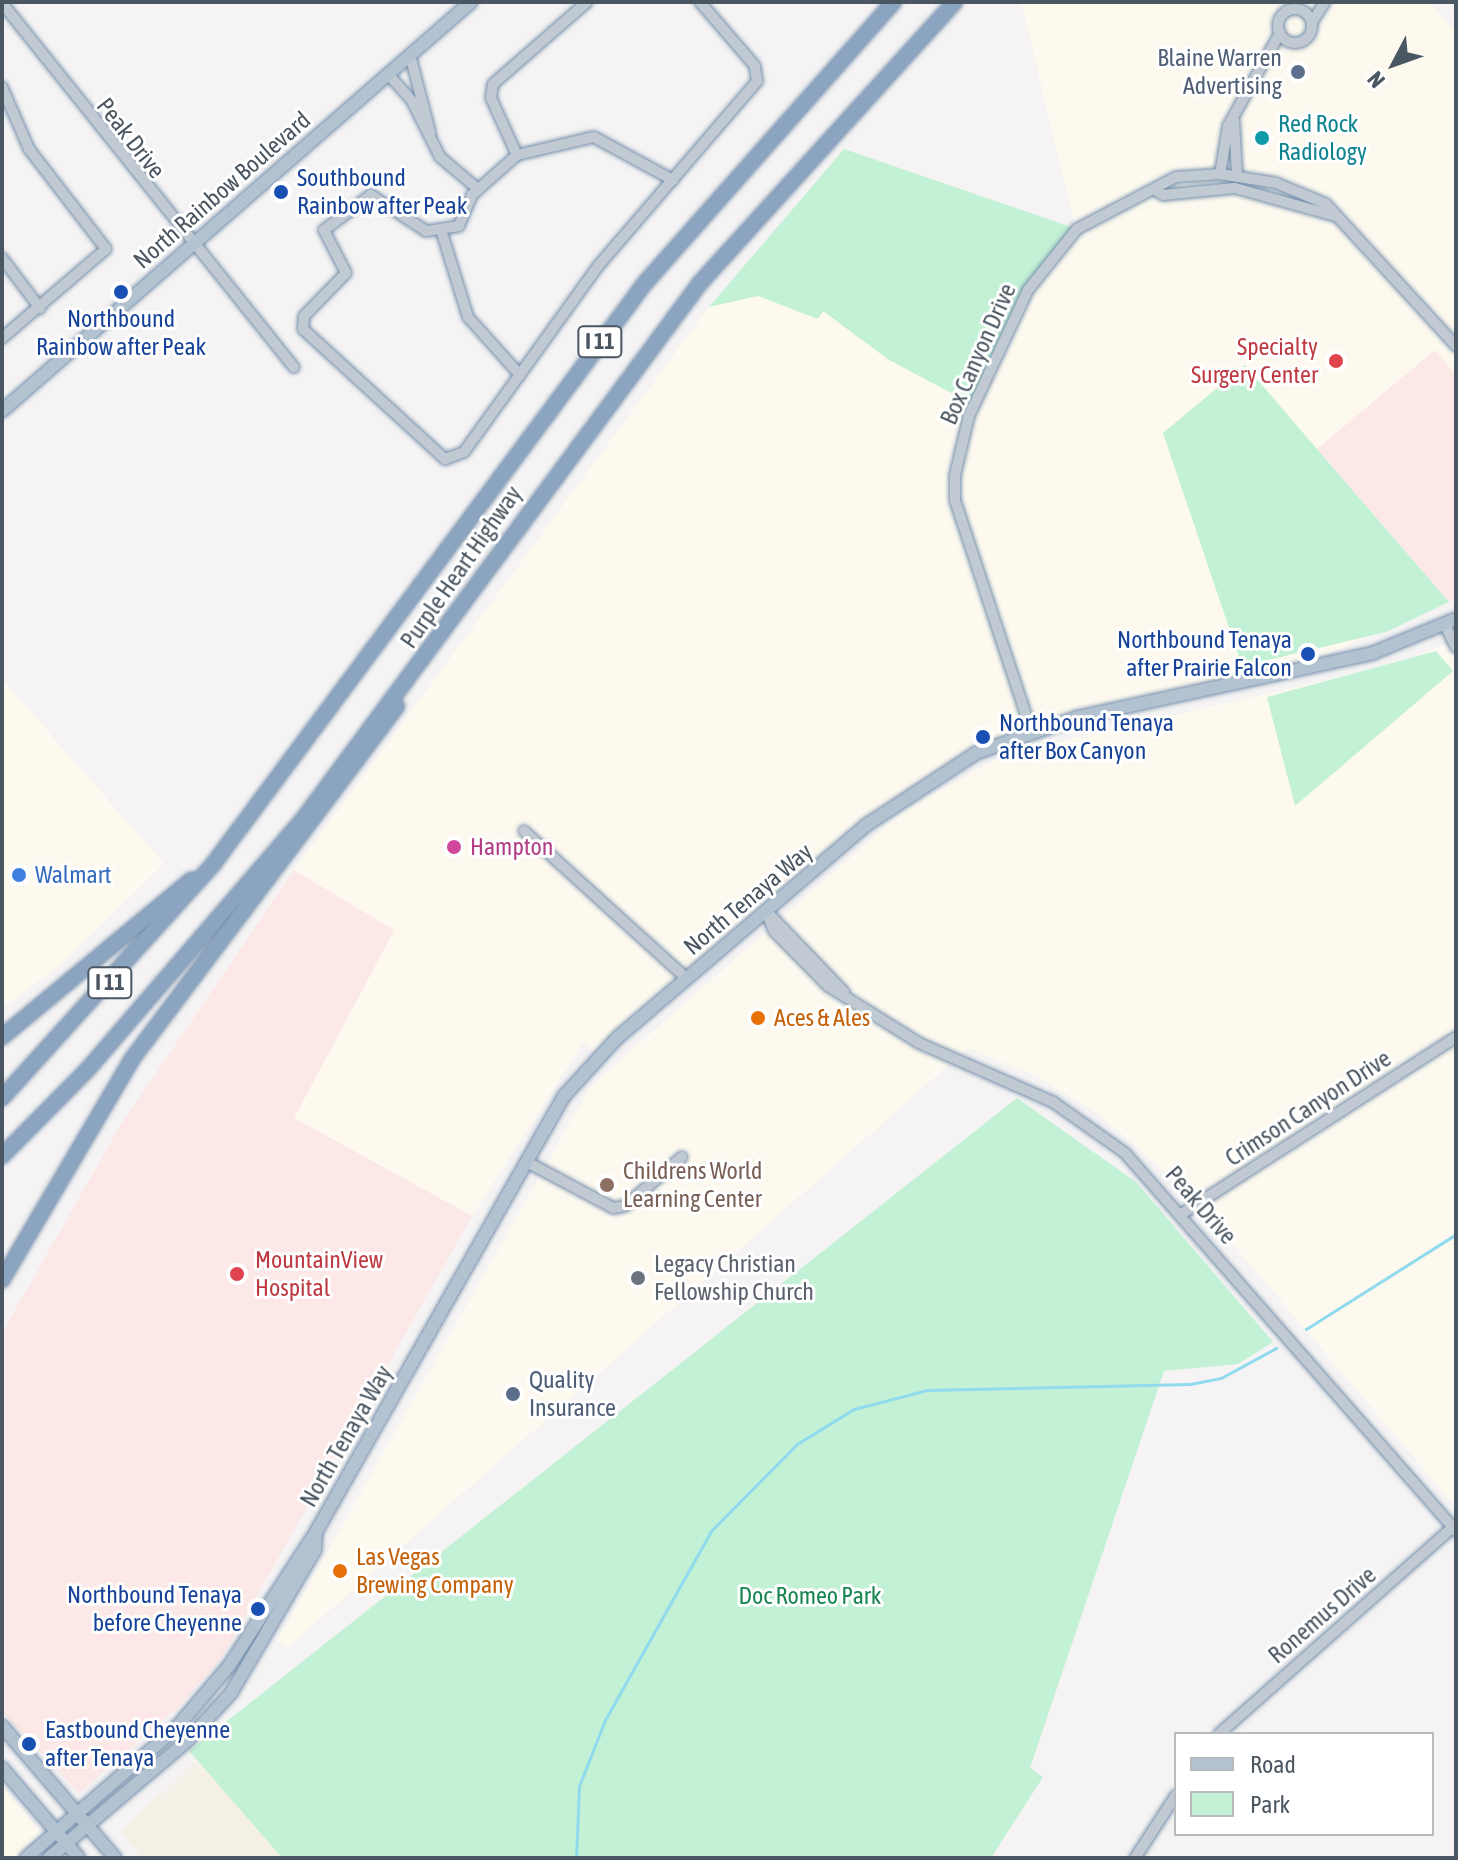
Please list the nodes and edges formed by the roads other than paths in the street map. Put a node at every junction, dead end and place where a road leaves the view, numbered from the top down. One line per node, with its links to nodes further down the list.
1 (471, 2): 11 (main road, North Rainbow Boulevard)
2 (587, 2): 16 (street)
3 (700, 2): 19 (street)
4 (894, 2): 37 (highway, Purple Heart Highway / I 11)
5 (955, 2): 34 (highway, Purple Heart Highway / I 11)
6 (1323, 2): 8 (street); 9 (street)
7 (2, 3): 24 (street, Peak Drive)
8 (1301, 10): 9 (street); 10 (street)
9 (1312, 22): 10 (street)
10 (1284, 37): 14 (street)
11 (410, 55): 12 (main road, North Rainbow Boulevard); 15 (street)
12 (388, 74): 15 (street); 24 (main road, North Rainbow Boulevard)
13 (2, 87): 26 (street)
14 (1234, 120): 17 (street); 18 (street)
15 (431, 142): 20 (street)
16 (517, 155): 19 (street); 20 (street)
17 (1220, 174): 18 (street, Box Canyon Drive); 21 (street, Box Canyon Drive)
18 (1237, 175): 22 (street, Box Canyon Drive)
19 (673, 180): 30 (street)
20 (478, 189): 23 (street)
21 (1154, 189): 22 (street, Box Canyon Drive); 35 (street, Box Canyon Drive)
22 (1335, 216): 28 (street, Box Canyon Drive)
23 (442, 233): 30 (street); 30 (street)
24 (190, 247): 29 (street, Peak Drive); 31 (main road, North Rainbow Boulevard)
25 (2, 258): 26 (street)
26 (40, 308): 27 (street)
27 (2, 338)
28 (1456, 346)
29 (294, 368)
30 (520, 375)
31 (2, 411)
32 (1450, 622): 33 (street); 35 (main road, North Tenaya Way)
33 (1456, 648)
34 (412, 674): 43 (highway, Purple Heart Highway / I 11); 47 (highway)
35 (1031, 730): 38 (main road, North Tenaya Way)
36 (524, 831): 39 (street)
37 (214, 863): 40 (highway); 42 (highway, Purple Heart Highway / I 11)
38 (767, 913): 39 (main road, North Tenaya Way); 46 (street, Peak Drive)
39 (686, 978): 45 (main road, North Tenaya Way)
40 (2, 1037)
41 (1456, 1037): 46 (street, Crimson Canyon Drive)
42 (2, 1098)
43 (2, 1156)
44 (682, 1157): 45 (street)
45 (527, 1162): 49 (main road, North Tenaya Way)
46 (1183, 1213): 48 (street, Peak Drive)
47 (2, 1280)
48 (1454, 1529): 51 (street, Ronemus Drive)
49 (316, 1532): 54 (main road, North Tenaya Way); 55 (main road, North Tenaya Way)
50 (2, 1726): 54 (main road)
51 (1221, 1732)
52 (2, 1768): 56 (main road)
53 (1174, 1798): 62 (street)
54 (78, 1814): 55 (main road); 56 (main road, North Tenaya Way)
55 (88, 1826): 57 (main road, North Tenaya Way); 61 (main road)
56 (56, 1831): 57 (main road); 58 (main road, North Tenaya Way)
57 (66, 1843): 59 (main road, North Tenaya Way); 60 (main road)
58 (26, 1858)
59 (49, 1858)
60 (79, 1858)
61 (115, 1858)
62 (1135, 1858)

